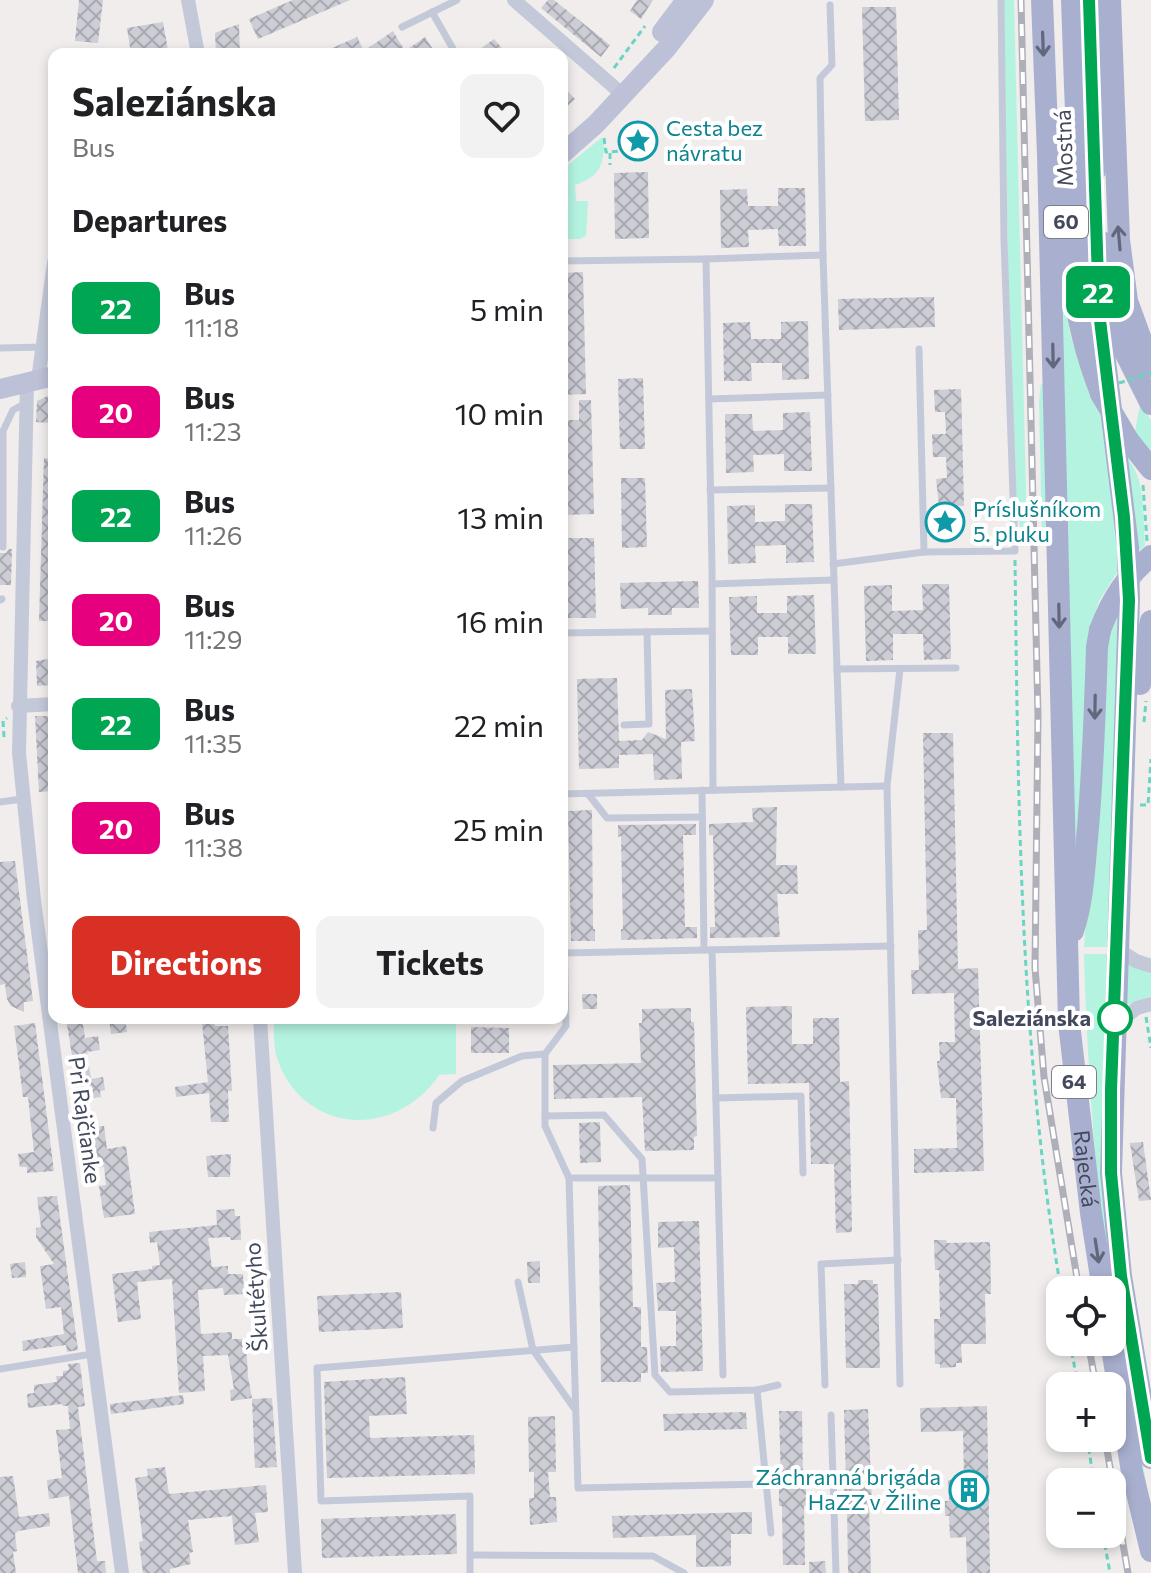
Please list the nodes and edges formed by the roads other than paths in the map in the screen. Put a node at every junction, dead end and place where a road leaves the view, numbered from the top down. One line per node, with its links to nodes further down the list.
1 (188, 0): 15 (street)
2 (457, 0): 13 (lane)
3 (514, 0): 18 (street)
4 (686, 0): 18 (street)
5 (704, 0): 18 (street)
6 (1001, 0): 43 (lane)
7 (1042, 0): 17 (main road, one-way to 17)
8 (1060, 0): 20 (main road, Mostná / 60)
9 (1072, 0): 27 (main road)
10 (1089, 0): 21 (main road)
11 (1110, 0): 31 (main road, 60, one-way to 11)
12 (830, 5): 23 (lane)
13 (432, 12): 14 (lane); 16 (lane)
14 (402, 27)
15 (197, 48)
16 (453, 48)
17 (1044, 89): 20 (main road); 22 (main road)
18 (622, 94): 19 (street)
19 (568, 149)
20 (1064, 156): 22 (main road); 38 (main road, Mostná / 60, bridge)
21 (1097, 213): 27 (main road); 36 (main road)
22 (1049, 222): 71 (main road, Rajecká, one-way to 71)
23 (823, 255): 24 (lane); 34 (lane)
24 (706, 259): 25 (lane); 35 (lane)
25 (568, 261)
26 (48, 309): 28 (street, Pri Rajčianke)
27 (1099, 312): 57 (main road, Rajecká)
28 (43, 347): 29 (lane); 32 (street, Pri Rajčianke)
29 (0, 348)
30 (919, 349): 43 (lane)
31 (1151, 370)
32 (36, 386): 33 (street); 37 (lane); 56 (street, Pri Rajčianke)
33 (0, 389)
34 (828, 395): 35 (lane); 39 (lane)
35 (709, 399): 40 (lane)
36 (1151, 404)
37 (2, 431): 41 (lane)
38 (1151, 469)
39 (831, 488): 40 (lane); 45 (lane)
40 (710, 490): 47 (lane)
41 (1, 525): 42 (lane)
42 (3, 547)
43 (924, 552): 45 (lane)
44 (1151, 556): 71 (main road, one-way to 71, bridge)
45 (833, 564): 46 (lane)
46 (834, 580): 47 (lane); 53 (lane)
47 (712, 584): 49 (lane)
48 (1151, 621): 57 (main road)
49 (711, 631): 50 (lane); 62 (lane)
50 (647, 632): 51 (lane); 58 (lane)
51 (568, 633)
52 (956, 668): 54 (lane)
53 (837, 669): 54 (lane); 60 (lane)
54 (900, 669): 59 (lane)
55 (48, 704): 56 (street)
56 (18, 706): 65 (street, Pri Rajčianke)
57 (1127, 706): 69 (main road, Rajecká / 64)
58 (624, 725)
59 (887, 786): 60 (lane); 68 (lane)
60 (841, 787): 62 (lane)
61 (702, 790): 62 (lane); 64 (lane); 67 (lane)
62 (713, 790)
63 (568, 794): 64 (lane)
64 (588, 794): 67 (lane)
65 (22, 799): 66 (lane); 91 (street, Pri Rajčianke)
66 (0, 802)
67 (702, 817): 70 (lane)
68 (891, 946): 70 (lane); 86 (lane)
69 (1117, 949): 73 (street); 77 (main road, Rajecká / 64)
70 (708, 950): 72 (lane); 79 (lane)
71 (1067, 951): 87 (main road, Rajecká / 64, one-way to 87)
72 (568, 953)
73 (1151, 966)
74 (1149, 1011): 77 (street)
75 (260, 1024): 107 (street, Škultétyho)
76 (566, 1024): 78 (lane)
77 (1115, 1025): 101 (main road, Rajecká / 64)
78 (545, 1054): 80 (lane); 81 (lane)
79 (716, 1098): 82 (lane); 85 (lane)
80 (545, 1116): 83 (lane); 84 (lane)
81 (433, 1128)
82 (803, 1173)
83 (569, 1178): 84 (lane); 89 (lane)
84 (643, 1178): 85 (lane); 98 (lane)
85 (718, 1178): 94 (lane)
86 (898, 1260): 95 (lane); 97 (lane)
87 (1101, 1276)
88 (518, 1282): 90 (lane)
89 (574, 1347): 90 (lane); 99 (lane)
90 (533, 1350): 99 (lane); 105 (lane)
91 (95, 1354): 93 (lane); 106 (street, Pri Rajčianke)
92 (1113, 1356): 104 (main road)
93 (0, 1369)
94 (723, 1375)
95 (900, 1384)
96 (778, 1385): 98 (lane)
97 (825, 1385)
98 (757, 1390): 102 (lane)
99 (576, 1410): 102 (lane)
100 (831, 1415): 110 (lane)
101 (1151, 1458)
102 (766, 1484): 103 (lane)
103 (771, 1533)
104 (1151, 1551)
105 (470, 1555): 108 (lane); 109 (lane)
106 (122, 1573)
107 (295, 1573)
108 (470, 1573)
109 (684, 1573)
110 (836, 1573)

